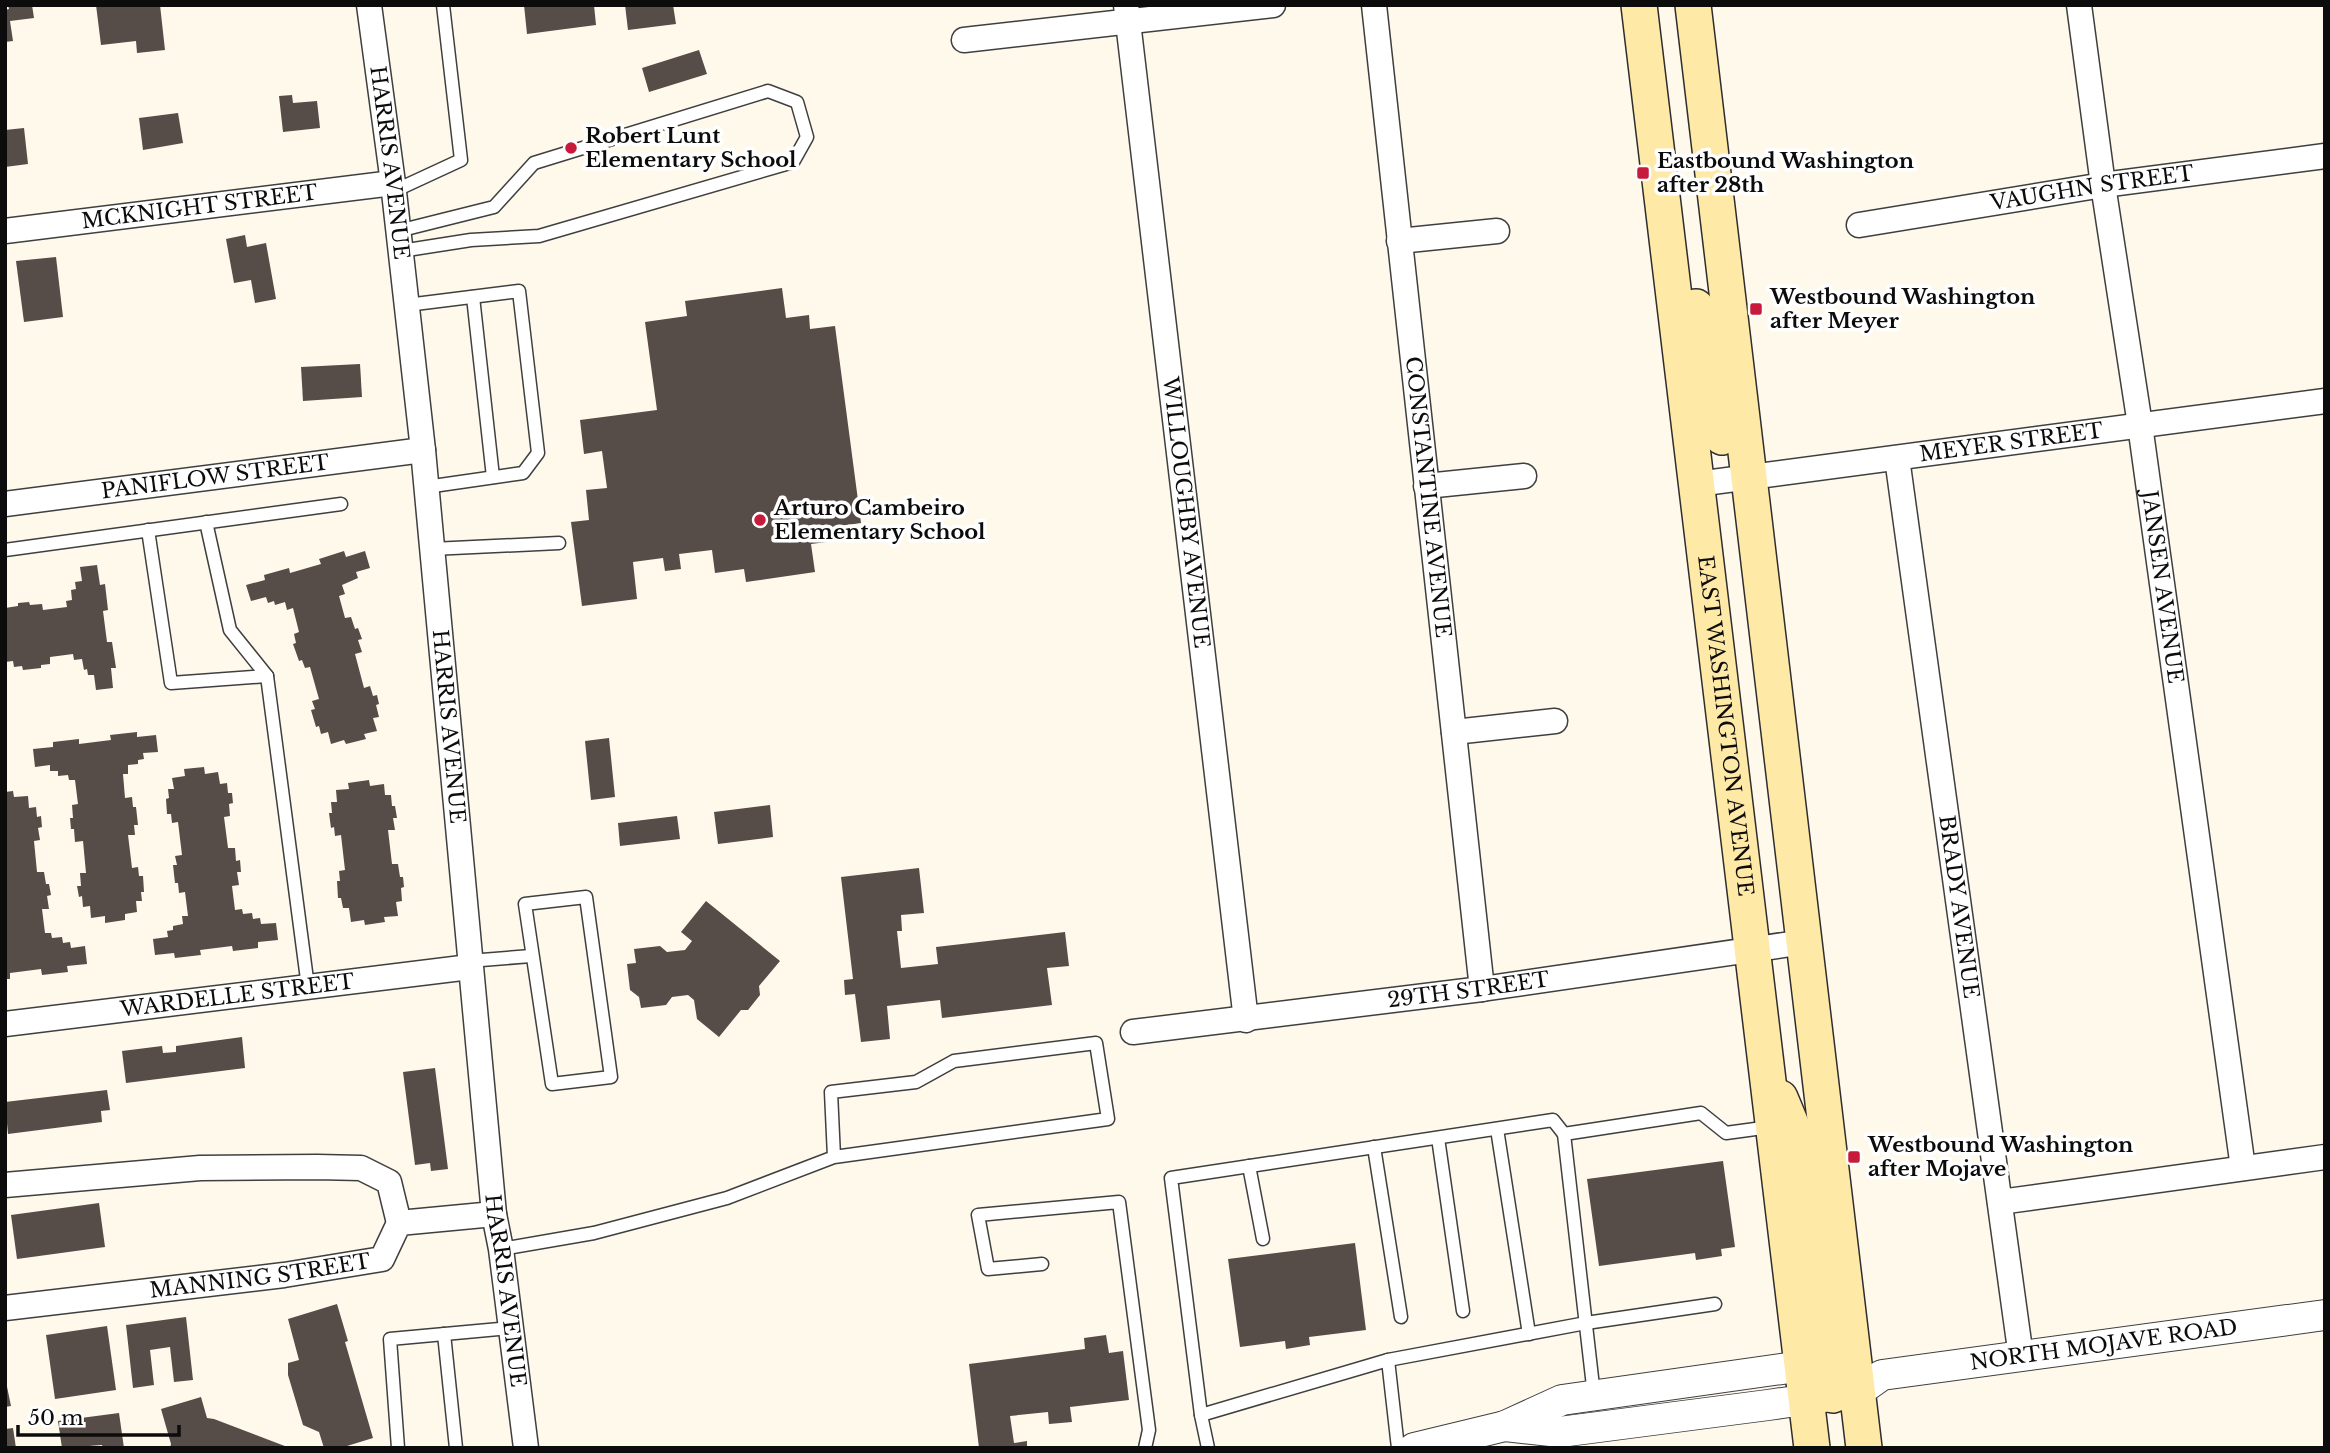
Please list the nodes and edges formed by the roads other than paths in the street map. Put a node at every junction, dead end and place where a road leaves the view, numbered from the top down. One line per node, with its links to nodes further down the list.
1 (369, 5): 12 (street, HARRIS AVENUE)
2 (443, 5): 12 (lane)
3 (1273, 5): 8 (street)
4 (1374, 5): 17 (street, CONSTANTINE AVENUE)
5 (1639, 5): 26 (main road)
6 (1693, 5): 26 (main road, EAST WASHINGTON AVENUE)
7 (2079, 5): 11 (street, JANSEN AVENUE)
8 (1127, 13): 9 (street); 45 (street, WILLOUGHBY AVENUE)
9 (964, 40)
10 (2325, 156): 11 (street, VAUGHN STREET)
11 (2103, 185): 13 (street, VAUGHN STREET); 21 (street, JANSEN AVENUE)
12 (393, 187): 14 (street, MCKNIGHT STREET); 16 (street, HARRIS AVENUE)
13 (1859, 225)
14 (5, 231)
15 (1497, 231): 17 (street)
16 (400, 241): 16 (lane); 19 (street, HARRIS AVENUE)
17 (1399, 242): 27 (street, CONSTANTINE AVENUE)
18 (473, 297): 19 (lane); 25 (lane); 25 (lane)
19 (407, 305): 22 (street, HARRIS AVENUE)
20 (2325, 401): 21 (street, MEYER STREET)
21 (2140, 425): 23 (street, MEYER STREET); 57 (street, JANSEN AVENUE)
22 (423, 450): 28 (street, HARRIS AVENUE); 29 (street, PANIFLOW STREET)
23 (1897, 458): 26 (street, MEYER STREET); 59 (street, BRADY AVENUE)
24 (1524, 476): 27 (street)
25 (492, 478): 28 (lane)
26 (1724, 481): 39 (main road, EAST WASHINGTON AVENUE); 40 (main road, EAST WASHINGTON AVENUE)
27 (1426, 486): 38 (street, CONSTANTINE AVENUE)
28 (426, 487): 35 (street, HARRIS AVENUE)
29 (5, 504)
30 (341, 504): 31 (lane)
31 (206, 522): 32 (lane); 36 (lane)
32 (148, 530): 34 (lane); 36 (lane)
33 (559, 543): 35 (lane)
34 (5, 550)
35 (432, 550): 42 (street, HARRIS AVENUE)
36 (267, 676): 43 (lane)
37 (1555, 721): 38 (street)
38 (1454, 732): 44 (street, CONSTANTINE AVENUE)
39 (1804, 942): 40 (street, 29TH STREET); 76 (main road, EAST WASHINGTON AVENUE)
40 (1752, 950): 44 (street, 29TH STREET); 48 (main road, EAST WASHINGTON AVENUE)
41 (531, 956): 41 (lane); 42 (lane)
42 (470, 964): 43 (street, WARDELLE STREET); 60 (street, HARRIS AVENUE)
43 (308, 987): 46 (street, WARDELLE STREET)
44 (1482, 989): 45 (street, 29TH STREET)
45 (1246, 1020): 47 (street, 29TH STREET)
46 (5, 1024)
47 (1133, 1032)
48 (1767, 1069): 49 (main road, EAST WASHINGTON AVENUE); 76 (main road)
49 (1773, 1126): 51 (lane); 76 (main road, EAST WASHINGTON AVENUE)
50 (1497, 1129): 51 (lane); 52 (lane); 73 (lane)
51 (1564, 1134): 70 (lane)
52 (1438, 1138): 53 (lane); 67 (lane)
53 (1374, 1147): 56 (lane); 69 (lane)
54 (834, 1157): 54 (lane); 63 (lane)
55 (2325, 1157): 57 (street)
56 (1249, 1166): 62 (lane); 78 (lane)
57 (2243, 1168): 59 (street)
58 (5, 1185): 61 (street)
59 (2000, 1202): 74 (street, BRADY AVENUE)
60 (494, 1214): 61 (street); 63 (street, HARRIS AVENUE)
61 (399, 1223): 66 (street, MANNING STREET)
62 (1263, 1239)
63 (501, 1249): 71 (street, HARRIS AVENUE)
64 (1042, 1264): 83 (lane)
65 (1716, 1304): 70 (lane)
66 (5, 1308)
67 (1462, 1311)
68 (2325, 1315): 74 (street, NORTH MOJAVE ROAD)
69 (1401, 1317)
70 (1586, 1323): 73 (lane); 77 (lane)
71 (511, 1328): 72 (lane); 82 (street, HARRIS AVENUE)
72 (444, 1334): 80 (lane); 81 (lane)
73 (1529, 1334): 75 (lane)
74 (2021, 1357): 76 (street, NORTH MOJAVE ROAD)
75 (1388, 1360): 78 (lane); 85 (lane)
76 (1838, 1379): 77 (street, NORTH MOJAVE ROAD); 79 (street, NORTH MOJAVE ROAD); 87 (main road, EAST WASHINGTON AVENUE); 88 (main road, EAST WASHINGTON AVENUE)
77 (1594, 1396): 79 (street, NORTH MOJAVE ROAD)
78 (1201, 1415): 84 (lane)
79 (1505, 1426): 86 (street, NORTH MOJAVE ROAD)
80 (398, 1448)
81 (456, 1448)
82 (526, 1448)
83 (1145, 1448)
84 (1208, 1448)
85 (1398, 1448)
86 (1415, 1448)
87 (1812, 1448)
88 (1864, 1448)

